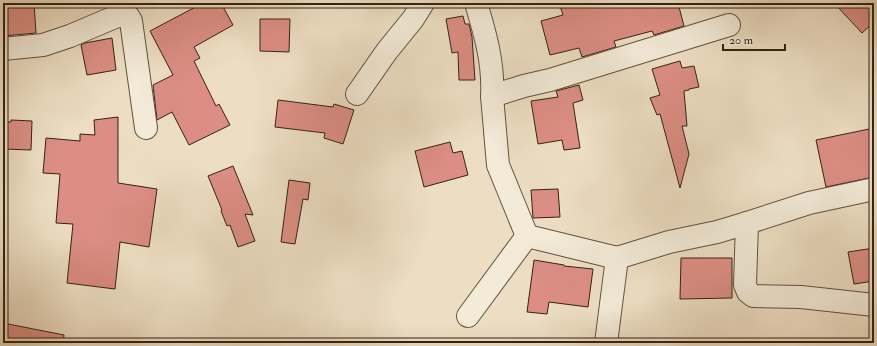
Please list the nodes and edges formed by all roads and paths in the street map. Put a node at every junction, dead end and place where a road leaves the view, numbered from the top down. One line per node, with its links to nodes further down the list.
1 (423, 3): 5 (street)
2 (476, 3): 6 (street)
3 (729, 25): 6 (street)
4 (3, 49): 7 (street)
5 (357, 94)
6 (492, 96): 10 (street)
7 (146, 128)
8 (874, 189): 9 (street)
9 (747, 223): 11 (street); 12 (street)
10 (527, 236): 11 (street); 13 (street)
11 (617, 258): 14 (street)
12 (874, 305)
13 (468, 316)
14 (606, 343)

